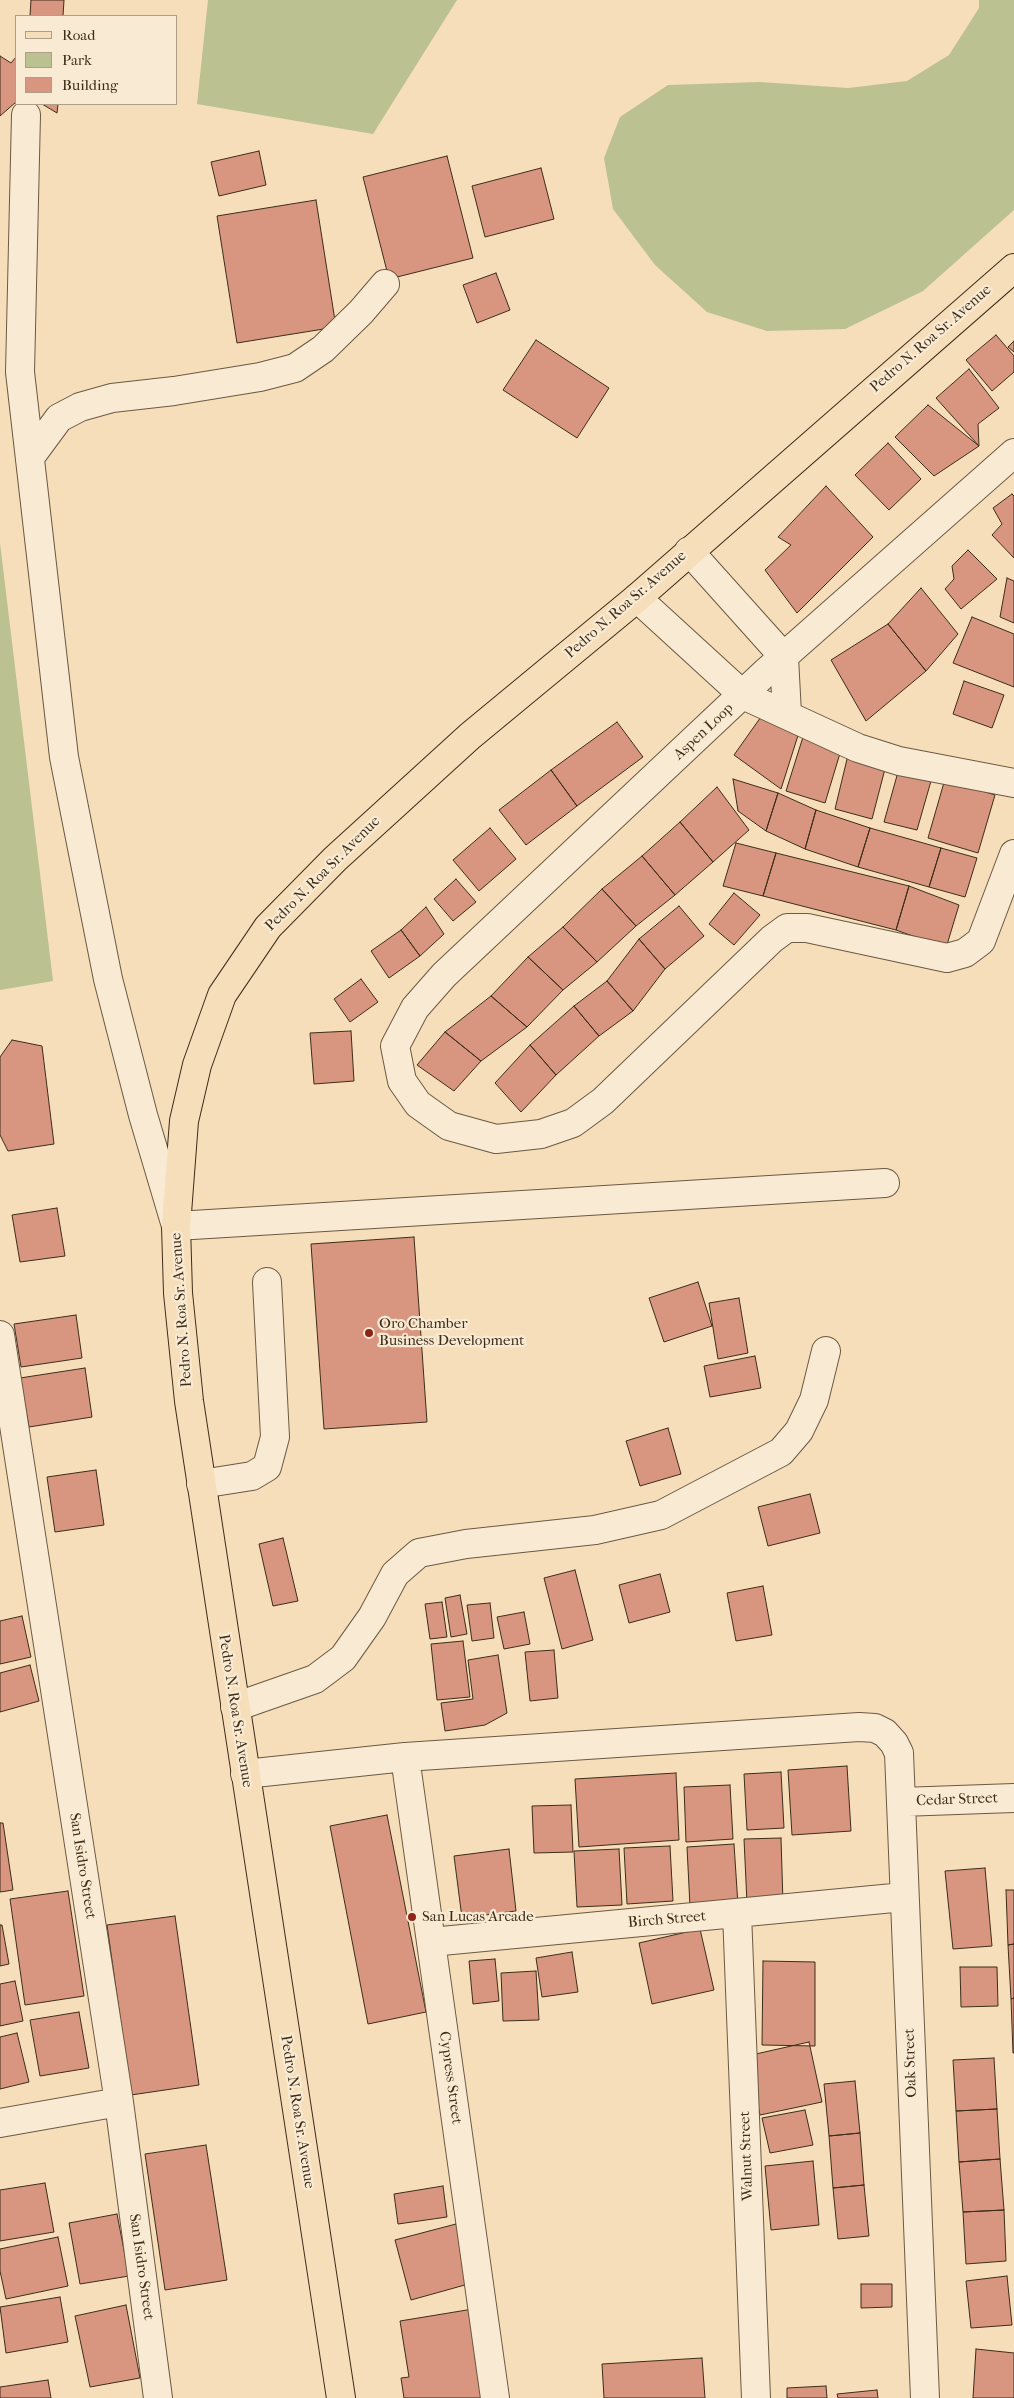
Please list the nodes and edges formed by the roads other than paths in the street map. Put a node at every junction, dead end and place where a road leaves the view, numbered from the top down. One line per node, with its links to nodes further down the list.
1 (26, 116): 5 (street)
2 (1014, 268): 6 (main road, Pedro N. Roa Sr. Avenue)
3 (385, 284): 5 (street)
4 (1014, 453): 8 (street, Aspen Loop)
5 (31, 456): 14 (street)
6 (689, 551): 7 (main road, Pedro N. Roa Sr. Avenue); 8 (street)
7 (637, 598): 9 (street); 14 (main road, Pedro N. Roa Sr. Avenue)
8 (784, 656): 9 (street, Aspen Loop); 10 (street)
9 (743, 695): 10 (street); 12 (street, Aspen Loop)
10 (787, 714): 11 (street)
11 (1014, 783)
12 (1014, 854)
13 (885, 1183): 14 (street)
14 (176, 1226): 18 (main road, Pedro N. Roa Sr. Avenue)
15 (267, 1282): 18 (street)
16 (0, 1335): 27 (street, San Isidro Street)
17 (826, 1351): 19 (street)
18 (201, 1484): 19 (main road, Pedro N. Roa Sr. Avenue)
19 (235, 1707): 21 (main road, Pedro N. Roa Sr. Avenue)
20 (405, 1757): 21 (street); 23 (street, Oak Street); 26 (street, Cypress Street)
21 (245, 1774): 30 (main road, Pedro N. Roa Sr. Avenue)
22 (1014, 1798): 23 (street, Cedar Street)
23 (901, 1802): 24 (street, Oak Street)
24 (904, 1897): 25 (street, Birch Street); 33 (street, Oak Street)
25 (738, 1913): 26 (street, Birch Street); 32 (street, Walnut Street)
26 (431, 1942): 31 (street, Cypress Street)
27 (119, 2102): 28 (street); 29 (street, San Isidro Street)
28 (0, 2123)
29 (158, 2398)
30 (341, 2398)
31 (495, 2398)
32 (756, 2398)
33 (925, 2398)

